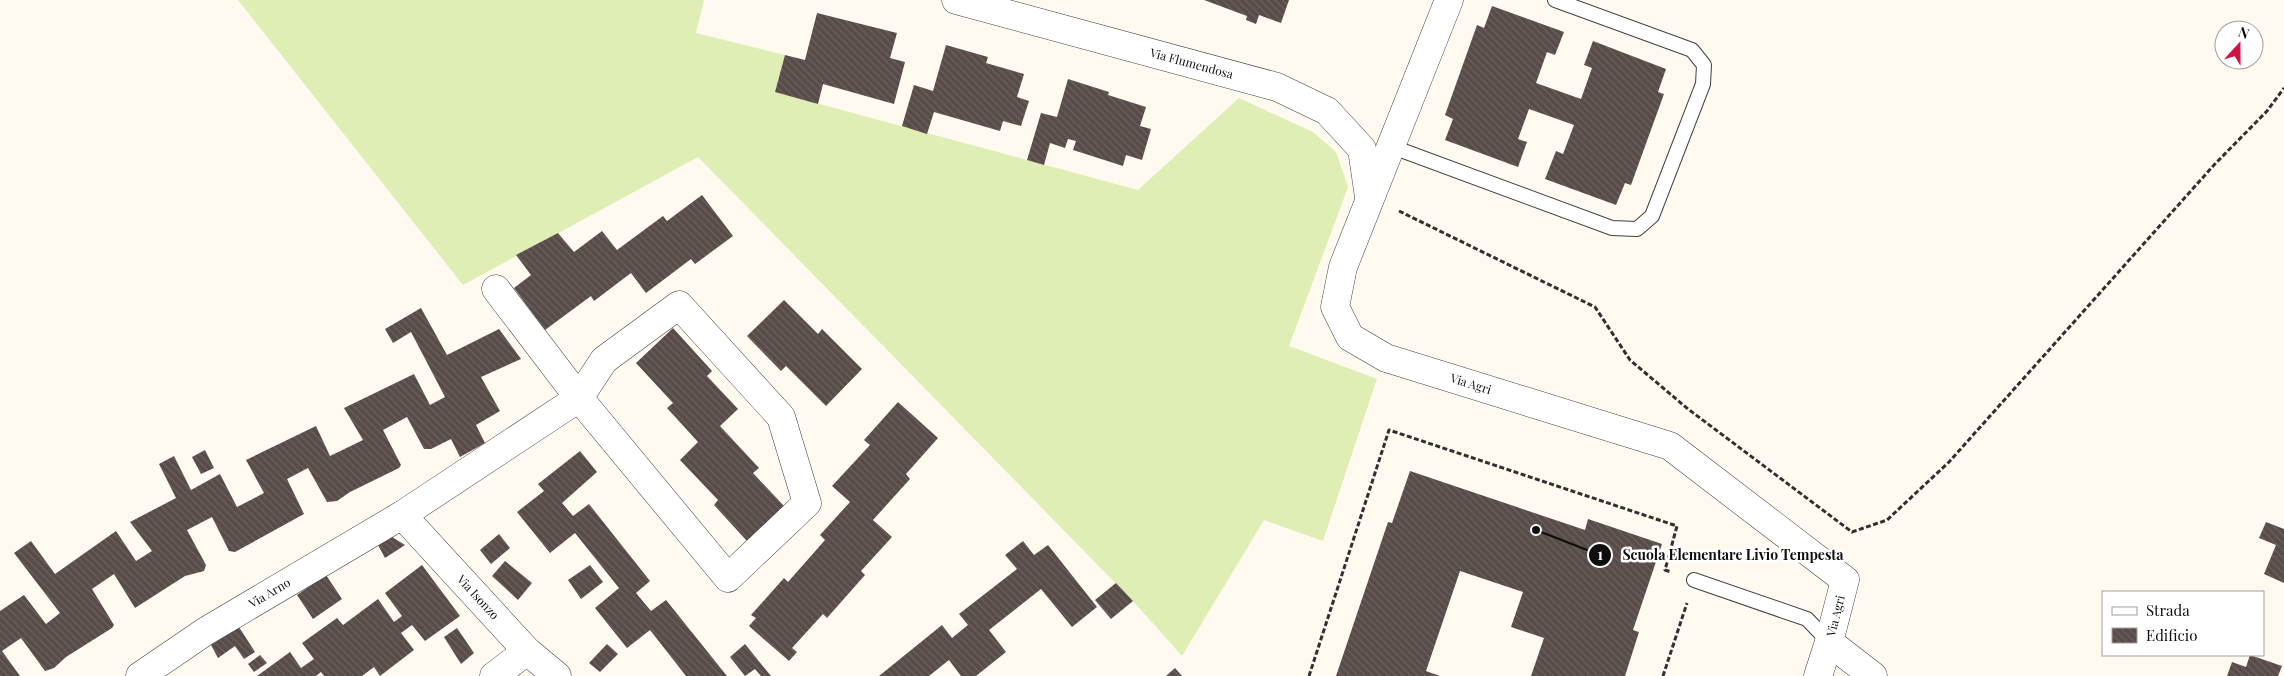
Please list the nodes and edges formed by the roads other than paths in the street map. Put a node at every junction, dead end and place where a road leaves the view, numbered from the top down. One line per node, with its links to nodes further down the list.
1 (956, 0): 5 (street, Via Flumendosa)
2 (1449, 0): 4 (street, Via Agri)
3 (1555, 0): 4 (lane)
4 (1390, 146): 5 (street, Via Agri)
5 (1370, 197): 10 (street, Via Agri)
6 (496, 289): 7 (street)
7 (579, 398): 7 (street); 8 (street, Via Arno)
8 (402, 515): 11 (street, Via Isonzo); 12 (street, Via Arno)
9 (1694, 580): 10 (lane)
10 (1829, 642): 15 (street, Via Agri); 16 (street, Via Agri)
11 (527, 651): 13 (street); 14 (street, Via Isonzo)
12 (140, 676)
13 (494, 676)
14 (557, 676)
15 (1818, 676)
16 (1873, 676)

